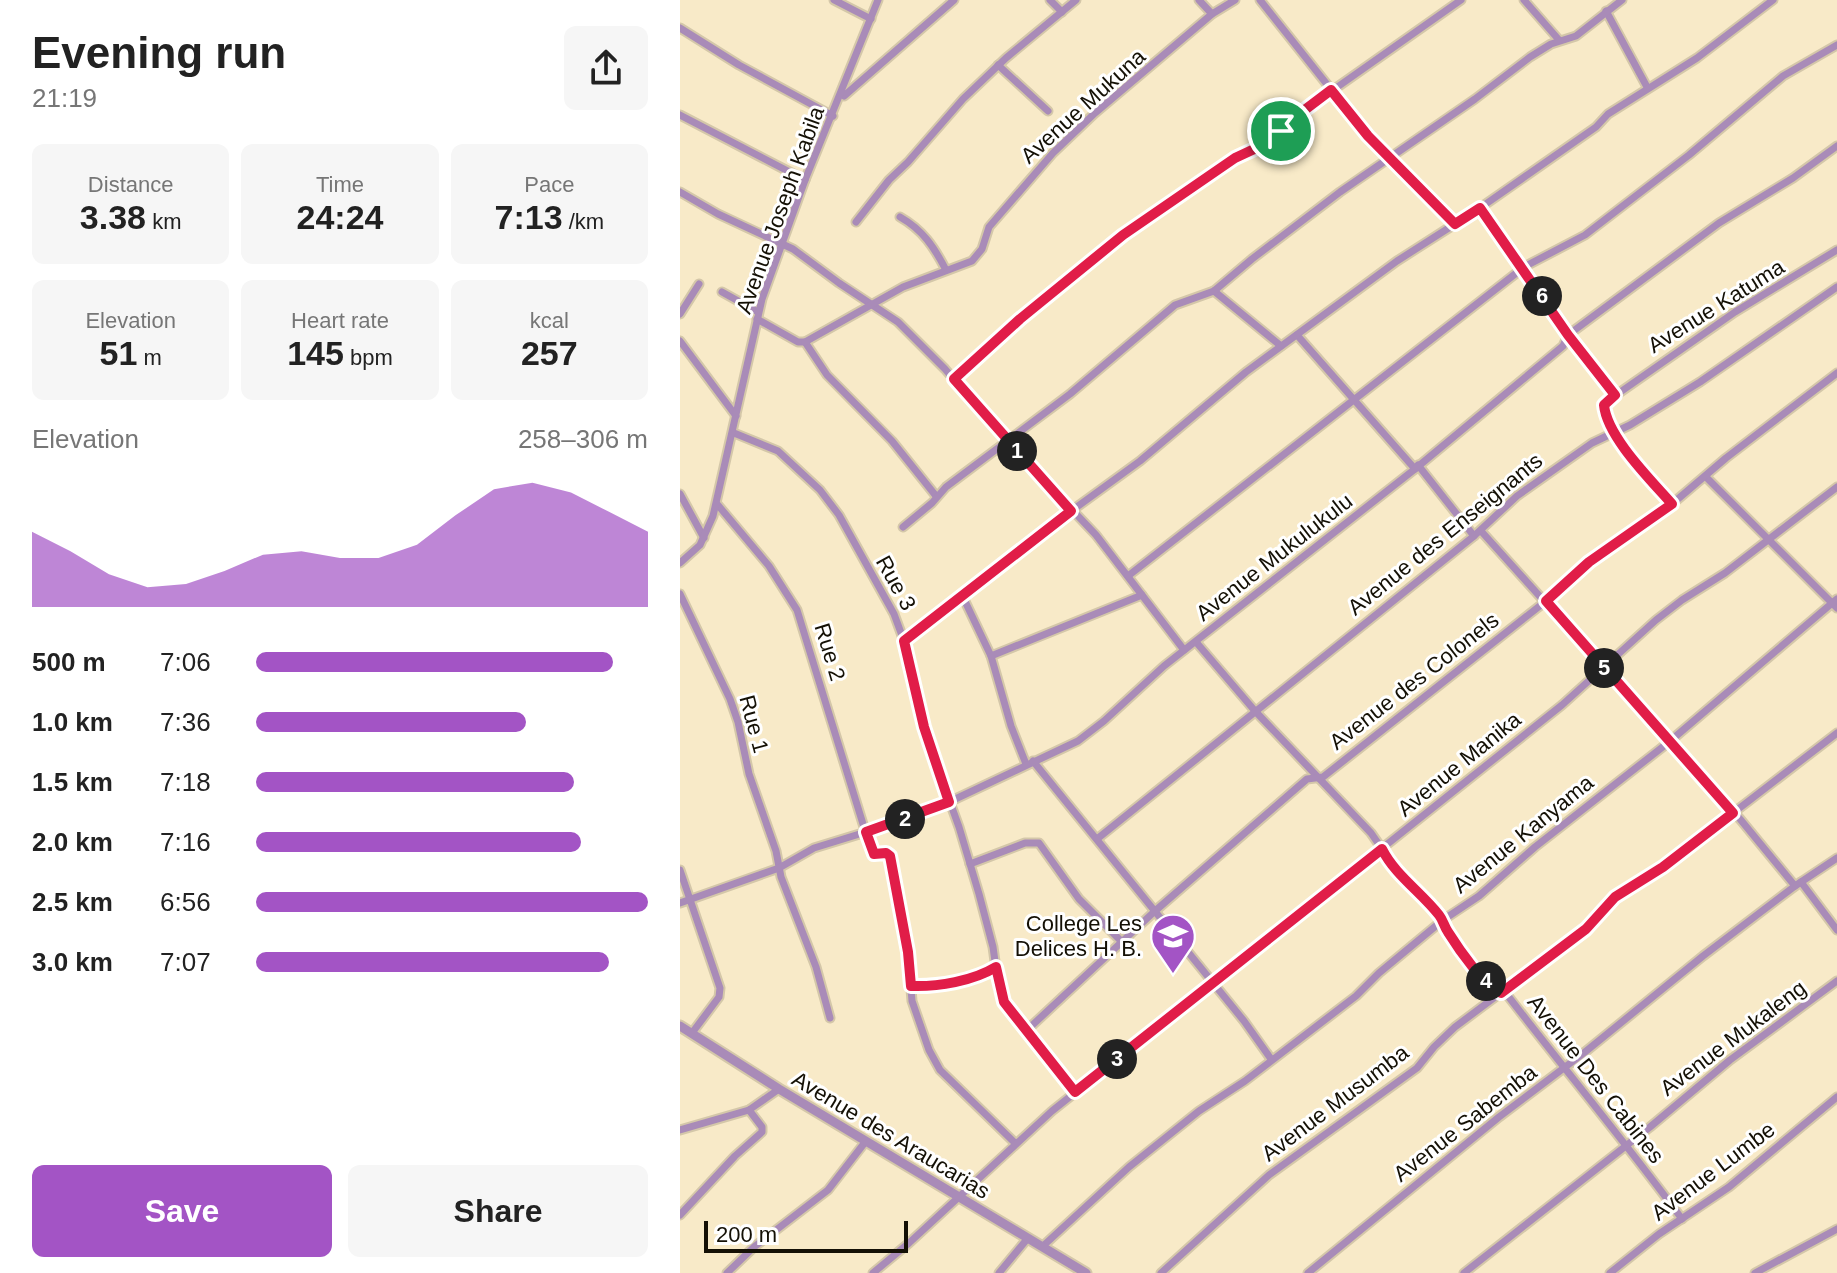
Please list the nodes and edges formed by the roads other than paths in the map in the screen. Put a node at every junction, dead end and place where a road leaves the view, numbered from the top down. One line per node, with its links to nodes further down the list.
1 (834, 0): 16 (street)
2 (878, 0): 16 (street)
3 (954, 0): 23 (street, Avenue Joseph Kabila)
4 (1050, 0): 14 (street)
5 (1076, 0): 14 (street)
6 (1199, 0): 15 (street)
7 (1235, 0): 15 (street, Avenue Mukuna)
8 (1260, 0): 22 (street)
9 (1461, 0): 22 (street)
10 (1524, 0): 18 (street)
11 (1622, 0): 13 (street)
12 (1773, 0): 21 (street)
13 (1606, 11): 18 (street); 21 (street)
14 (1062, 12): 20 (street)
15 (1212, 14): 38 (street, Avenue Mukuna)
16 (871, 19): 23 (street)
17 (680, 28): 26 (street)
18 (1559, 40): 28 (street)
19 (1837, 45): 37 (street)
20 (998, 65): 24 (street); 33 (street)
21 (1647, 87): 31 (street)
22 (1331, 90): 28 (street); 52 (street)
23 (839, 101): 26 (street, Avenue Joseph Kabila)
24 (1048, 111)
25 (680, 115): 29 (street)
26 (833, 116): 29 (street, Avenue Joseph Kabila)
27 (1837, 146): 47 (street, Avenue Mukulukulu)
28 (1389, 159): 34 (street); 41 (street)
29 (805, 180): 35 (street, Avenue Joseph Kabila)
30 (680, 192): 35 (street)
31 (1480, 208): 34 (street); 37 (street)
32 (900, 217): 38 (street)
33 (856, 222)
34 (1455, 224): 46 (street)
35 (782, 243): 43 (street); 45 (street, Avenue Joseph Kabila)
36 (1837, 250): 53 (street, Avenue Katuma)
37 (1524, 267): 47 (street); 54 (street)
38 (946, 270): 43 (street, Avenue Mukuna)
39 (699, 284): 44 (street)
40 (1837, 287): 56 (street, Avenue des Enseignants)
41 (1214, 291): 50 (street); 58 (street)
42 (722, 292): 45 (street)
43 (872, 304): 49 (street, Avenue Mukuna); 52 (street)
44 (680, 314)
45 (757, 316): 49 (street); 55 (street, Avenue Joseph Kabila)
46 (1297, 335): 50 (street); 54 (street)
47 (1568, 335): 53 (street); 59 (street, Avenue Mukulukulu)
48 (680, 341): 55 (street)
49 (805, 342): 62 (street)
50 (1281, 346): 66 (street)
51 (1837, 373): 60 (street, Avenue des Colonels)
52 (954, 379): 58 (street)
53 (1615, 395): 56 (street)
54 (1354, 400): 59 (street); 72 (street)
55 (736, 416): 57 (street, Avenue Joseph Kabila)
56 (1615, 431): 65 (street); 68 (street, Avenue des Enseignants)
57 (734, 433): 64 (street, Avenue Joseph Kabila); 78 (street, Rue 3)
58 (1006, 440): 62 (street); 66 (street)
59 (1416, 467): 68 (street); 79 (street, Avenue Mukulukulu)
60 (1706, 477): 65 (street, Avenue des Colonels); 70 (street)
61 (1837, 487): 70 (street, Avenue Manika)
62 (936, 496): 67 (street)
63 (681, 497): 69 (street)
64 (717, 504): 69 (street, Avenue Joseph Kabila); 90 (street, Rue 2)
65 (1672, 504): 76 (street, Avenue des Colonels)
66 (1071, 511): 72 (street); 74 (street)
67 (903, 527)
68 (1478, 534): 76 (street); 83 (street, Avenue des Enseignants)
69 (704, 538): 71 (street, Avenue Joseph Kabila)
70 (1768, 539): 77 (street); 82 (street, Avenue Manika)
71 (680, 563)
72 (1128, 576): 75 (street)
73 (680, 594): 95 (street, Rue 1)
74 (962, 595): 78 (street); 81 (street)
75 (1142, 595): 80 (street); 81 (street)
76 (1546, 601): 82 (street); 87 (street, Avenue des Colonels)
77 (1835, 604): 85 (street, Avenue Kanyama)
78 (904, 641): 88 (street, Rue 3)
79 (1196, 642): 80 (street, Avenue Mukulukulu); 83 (street, Avenue Des Cabines)
80 (1184, 650): 86 (street, Avenue Mukulukulu)
81 (991, 656): 86 (street)
82 (1604, 668): 85 (street); 92 (street, Avenue Manika)
83 (1255, 711): 87 (street, Avenue Des Cabines); 91 (street, Avenue des Enseignants)
84 (1837, 733): 89 (street, Avenue Musumba)
85 (1669, 742): 89 (street); 101 (street, Avenue Kanyama)
86 (1029, 763): 88 (street, Avenue Mukulukulu); 91 (street)
87 (1318, 778): 92 (street, Avenue Des Cabines); 100 (street, Avenue des Colonels)
88 (949, 802): 90 (street, Avenue Mukulukulu); 94 (street, Rue 3)
89 (1733, 813): 97 (street); 108 (street, Avenue Musumba)
90 (866, 832): 95 (street, Avenue Mukulukulu); 107 (street)
91 (1097, 839): 100 (street)
92 (1382, 849): 101 (street, Avenue Des Cabines); 106 (street, Avenue Manika)
93 (1837, 858): 97 (street, Avenue Sabemba)
94 (970, 864): 103 (street); 104 (street, Rue 3)
95 (779, 868): 98 (street, Avenue Mukulukulu); 109 (street, Rue 1)
96 (680, 870): 98 (street)
97 (1798, 884): 102 (street); 114 (street, Avenue Sabemba)
98 (689, 900): 99 (street, Avenue Mukulukulu); 112 (street)
99 (680, 903)
100 (1155, 911): 103 (street, Avenue des Colonels); 106 (street)
101 (1443, 920): 108 (street, Avenue Des Cabines); 113 (street, Avenue Kanyama)
102 (1837, 930)
103 (1121, 941): 111 (street, Avenue des Colonels)
104 (996, 967): 107 (street); 111 (street, Rue 3)
105 (1837, 981): 122 (street, Avenue Mukaleng)
106 (1212, 982): 113 (street); 116 (street, Avenue Manika)
107 (911, 986): 121 (street)
108 (1501, 993): 114 (street, Avenue Des Cabines); 133 (street, Avenue Musumba)
109 (830, 1018)
110 (680, 1026): 112 (street, Avenue des Araucarias)
111 (1026, 1031): 116 (street, Rue 3)
112 (692, 1033): 115 (street, Avenue des Araucarias)
113 (1271, 1059): 128 (street, Avenue Kanyama)
114 (1564, 1068): 122 (street, Avenue Des Cabines); 134 (street, Avenue Sabemba)
115 (779, 1089): 118 (street); 120 (street, Avenue des Araucarias)
116 (1075, 1092): 121 (street, Avenue Manika)
117 (1837, 1097): 125 (street, Avenue Lumbe)
118 (749, 1110): 119 (street); 124 (street)
119 (680, 1130)
120 (866, 1141): 123 (street, Avenue des Araucarias); 129 (street)
121 (1015, 1143): 123 (street, Avenue Manika)
122 (1627, 1145): 125 (street, Avenue Des Cabines); 135 (street, Avenue Mukaleng)
123 (959, 1197): 127 (street, Avenue des Araucarias); 130 (street, Avenue Manika)
124 (680, 1215)
125 (1682, 1219): 136 (street, Avenue Lumbe)
126 (1837, 1229): 137 (street)
127 (1028, 1238): 128 (street, Avenue des Araucarias); 131 (street)
128 (1043, 1246): 132 (street, Avenue des Araucarias)
129 (727, 1273)
130 (873, 1273)
131 (999, 1273)
132 (1086, 1273)
133 (1161, 1273)
134 (1308, 1273)
135 (1464, 1273)
136 (1610, 1273)
137 (1755, 1273)

